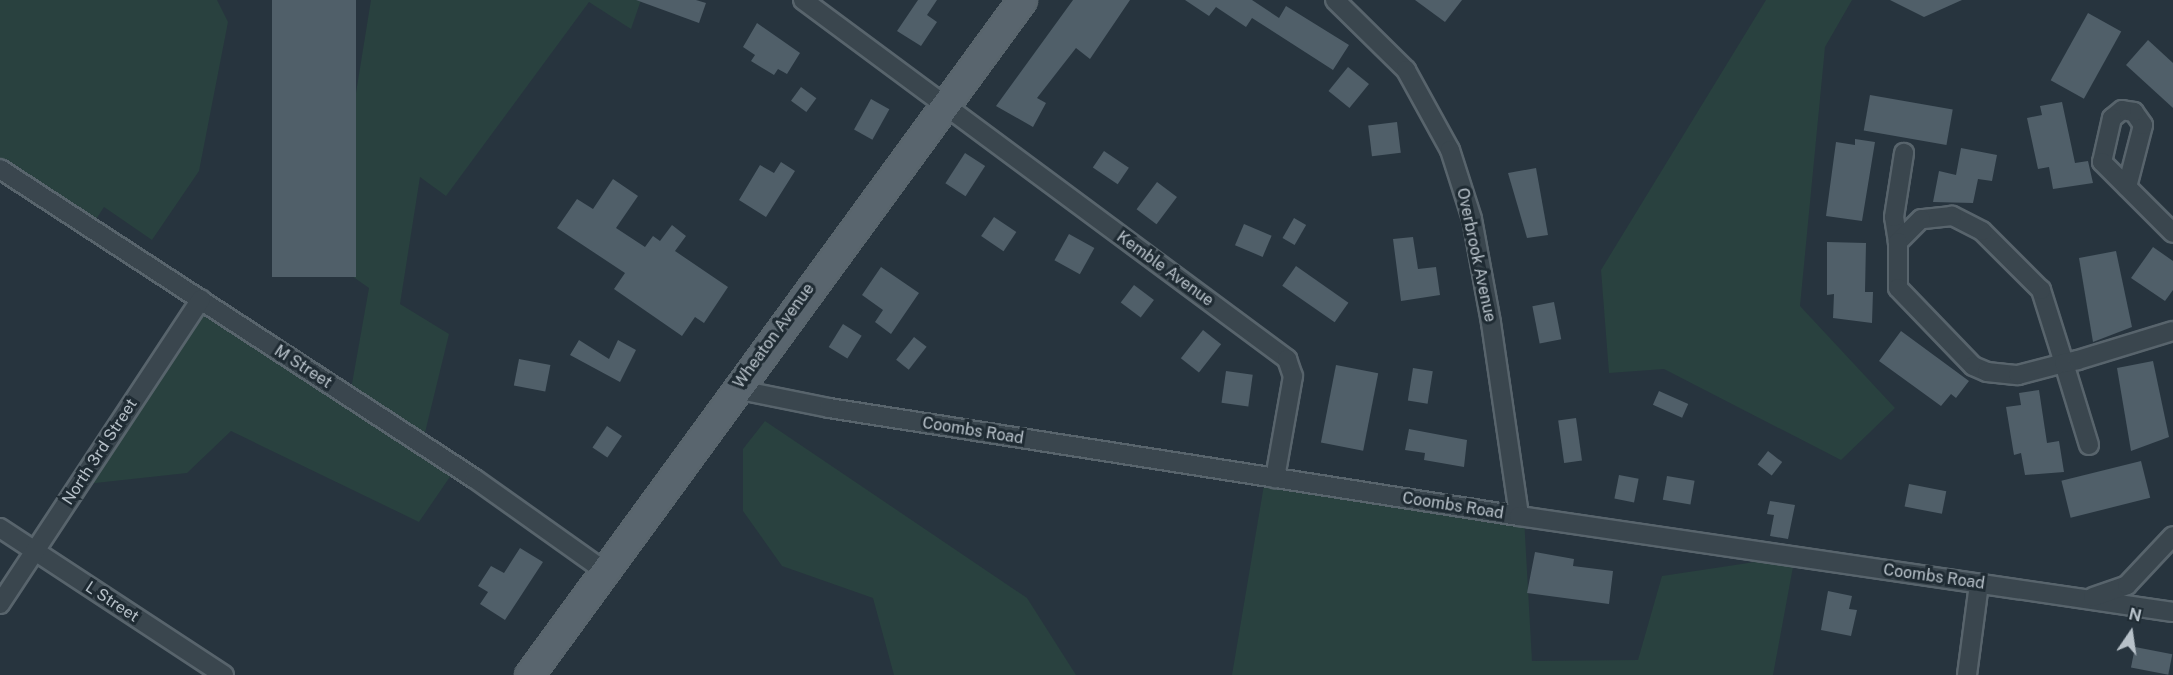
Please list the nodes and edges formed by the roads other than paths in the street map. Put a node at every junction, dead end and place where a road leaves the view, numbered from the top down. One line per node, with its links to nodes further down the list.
1 (803, 0): 4 (street, Kemble Avenue)
2 (1022, 0): 4 (main road, Wheaton Avenue)
3 (1335, 0): 16 (street, Overbrook Avenue)
4 (944, 106): 13 (main road, Wheaton Avenue); 15 (street, Kemble Avenue)
5 (1904, 153): 9 (street)
6 (0, 169): 10 (street, M Street)
7 (2127, 187): 8 (street)
8 (2173, 233)
9 (1898, 242): 12 (street); 12 (street)
10 (201, 299): 19 (street, North 3rd Street); 20 (street, M Street)
11 (2173, 331): 12 (street)
12 (2064, 363): 14 (street)
13 (735, 389): 15 (street, Coombs Road); 20 (main road, Wheaton Avenue)
14 (2089, 445)
15 (1275, 478): 16 (street, Coombs Road)
16 (1519, 516): 21 (street, Coombs Road)
17 (0, 528): 19 (street, L Street)
18 (2173, 536): 22 (street)
19 (35, 551): 23 (street, North 3rd Street); 25 (street, L Street)
20 (603, 570): 26 (main road, Wheaton Avenue)
21 (1978, 584): 22 (street, Coombs Road); 27 (street)
22 (2082, 598): 24 (street, Coombs Road)
23 (0, 604)
24 (2173, 612)
25 (224, 675)
26 (530, 675)
27 (1967, 675)

